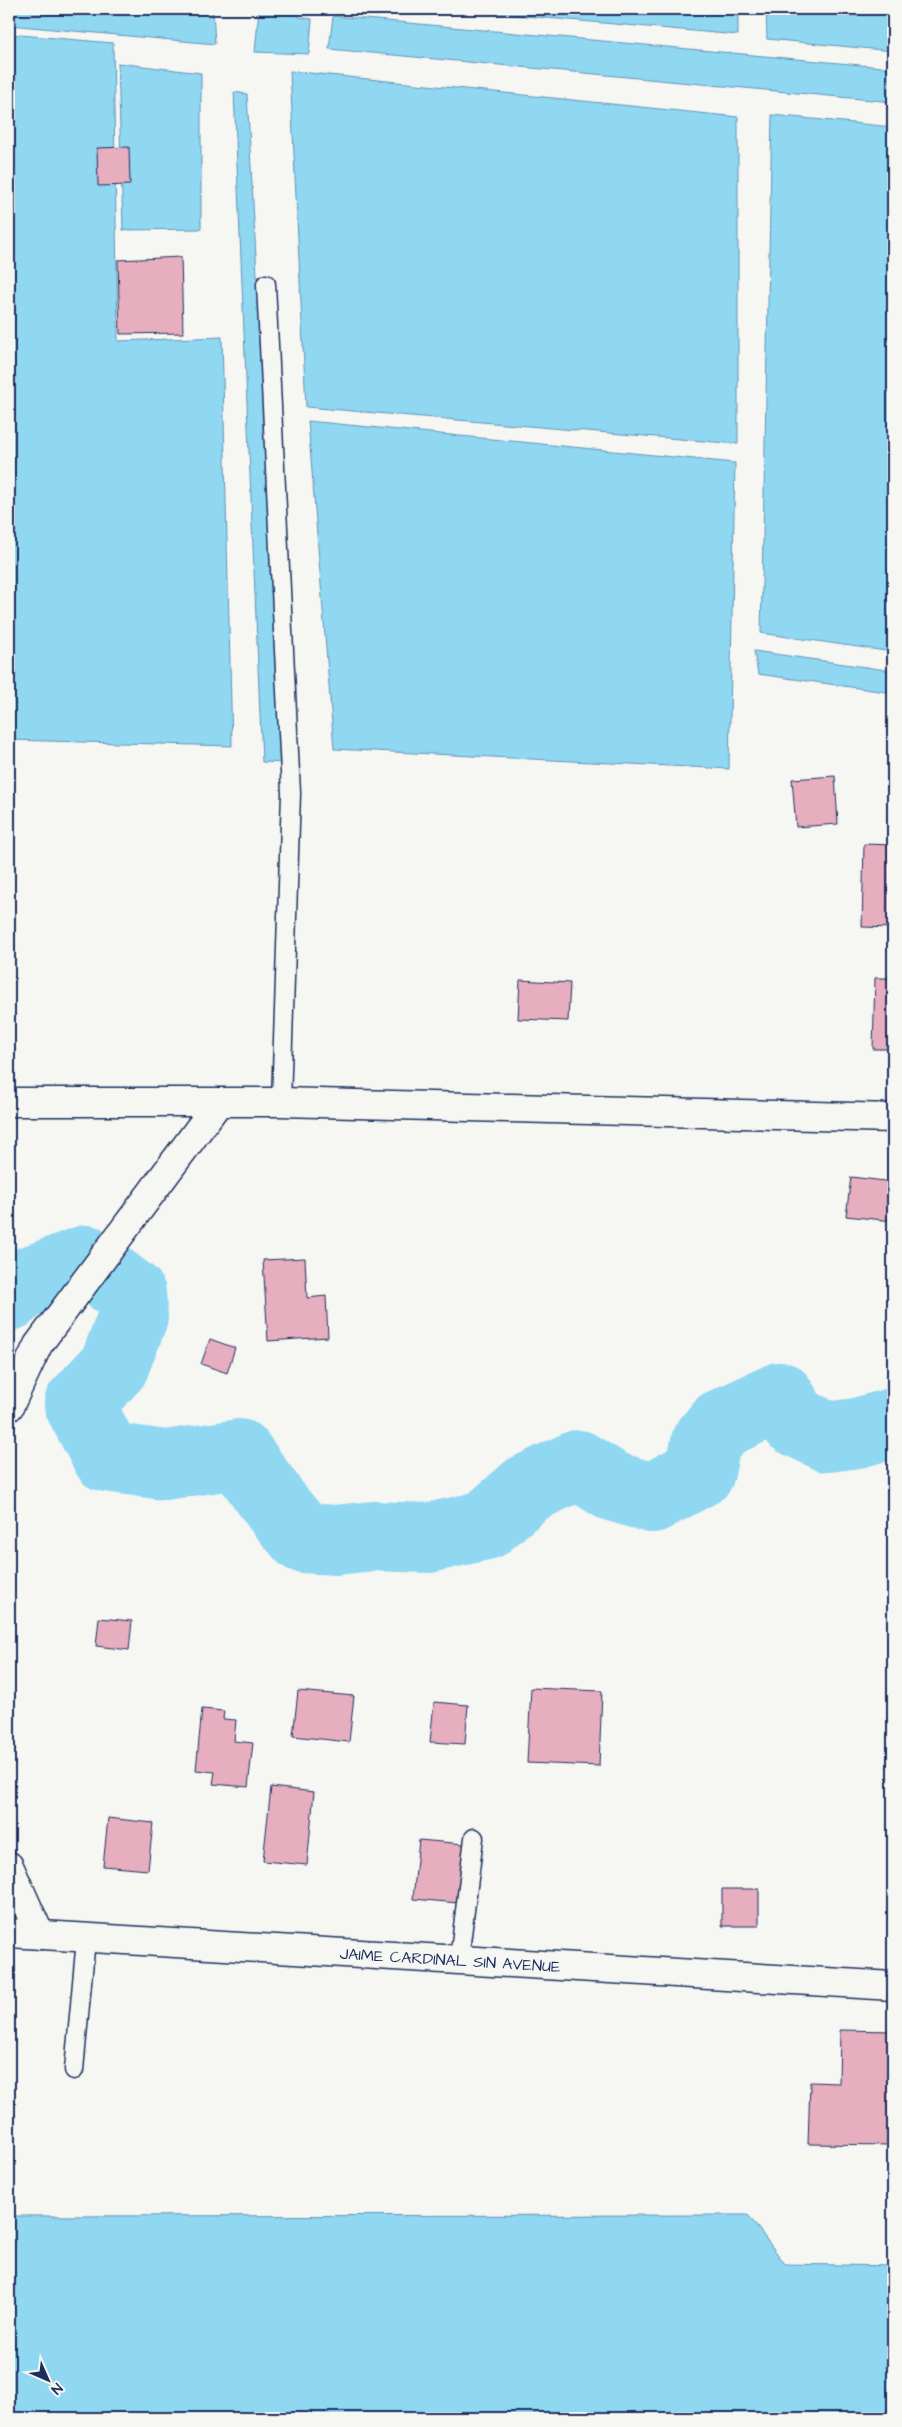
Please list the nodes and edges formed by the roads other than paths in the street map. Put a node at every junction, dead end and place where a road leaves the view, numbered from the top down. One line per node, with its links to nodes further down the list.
1 (266, 284): 4 (lane)
2 (9, 1102): 3 (street)
3 (219, 1102): 4 (street); 6 (street)
4 (281, 1102): 5 (street)
5 (893, 1118)
6 (9, 1407)
7 (474, 1838): 12 (lane)
8 (9, 1866): 10 (street)
9 (9, 1933): 10 (street, JAIME CARDINAL SIN AVENUE)
10 (40, 1936): 11 (street, JAIME CARDINAL SIN AVENUE)
11 (86, 1938): 12 (street, JAIME CARDINAL SIN AVENUE); 14 (lane)
12 (459, 1959): 13 (street, JAIME CARDINAL SIN AVENUE)
13 (893, 1986)
14 (74, 2070)

